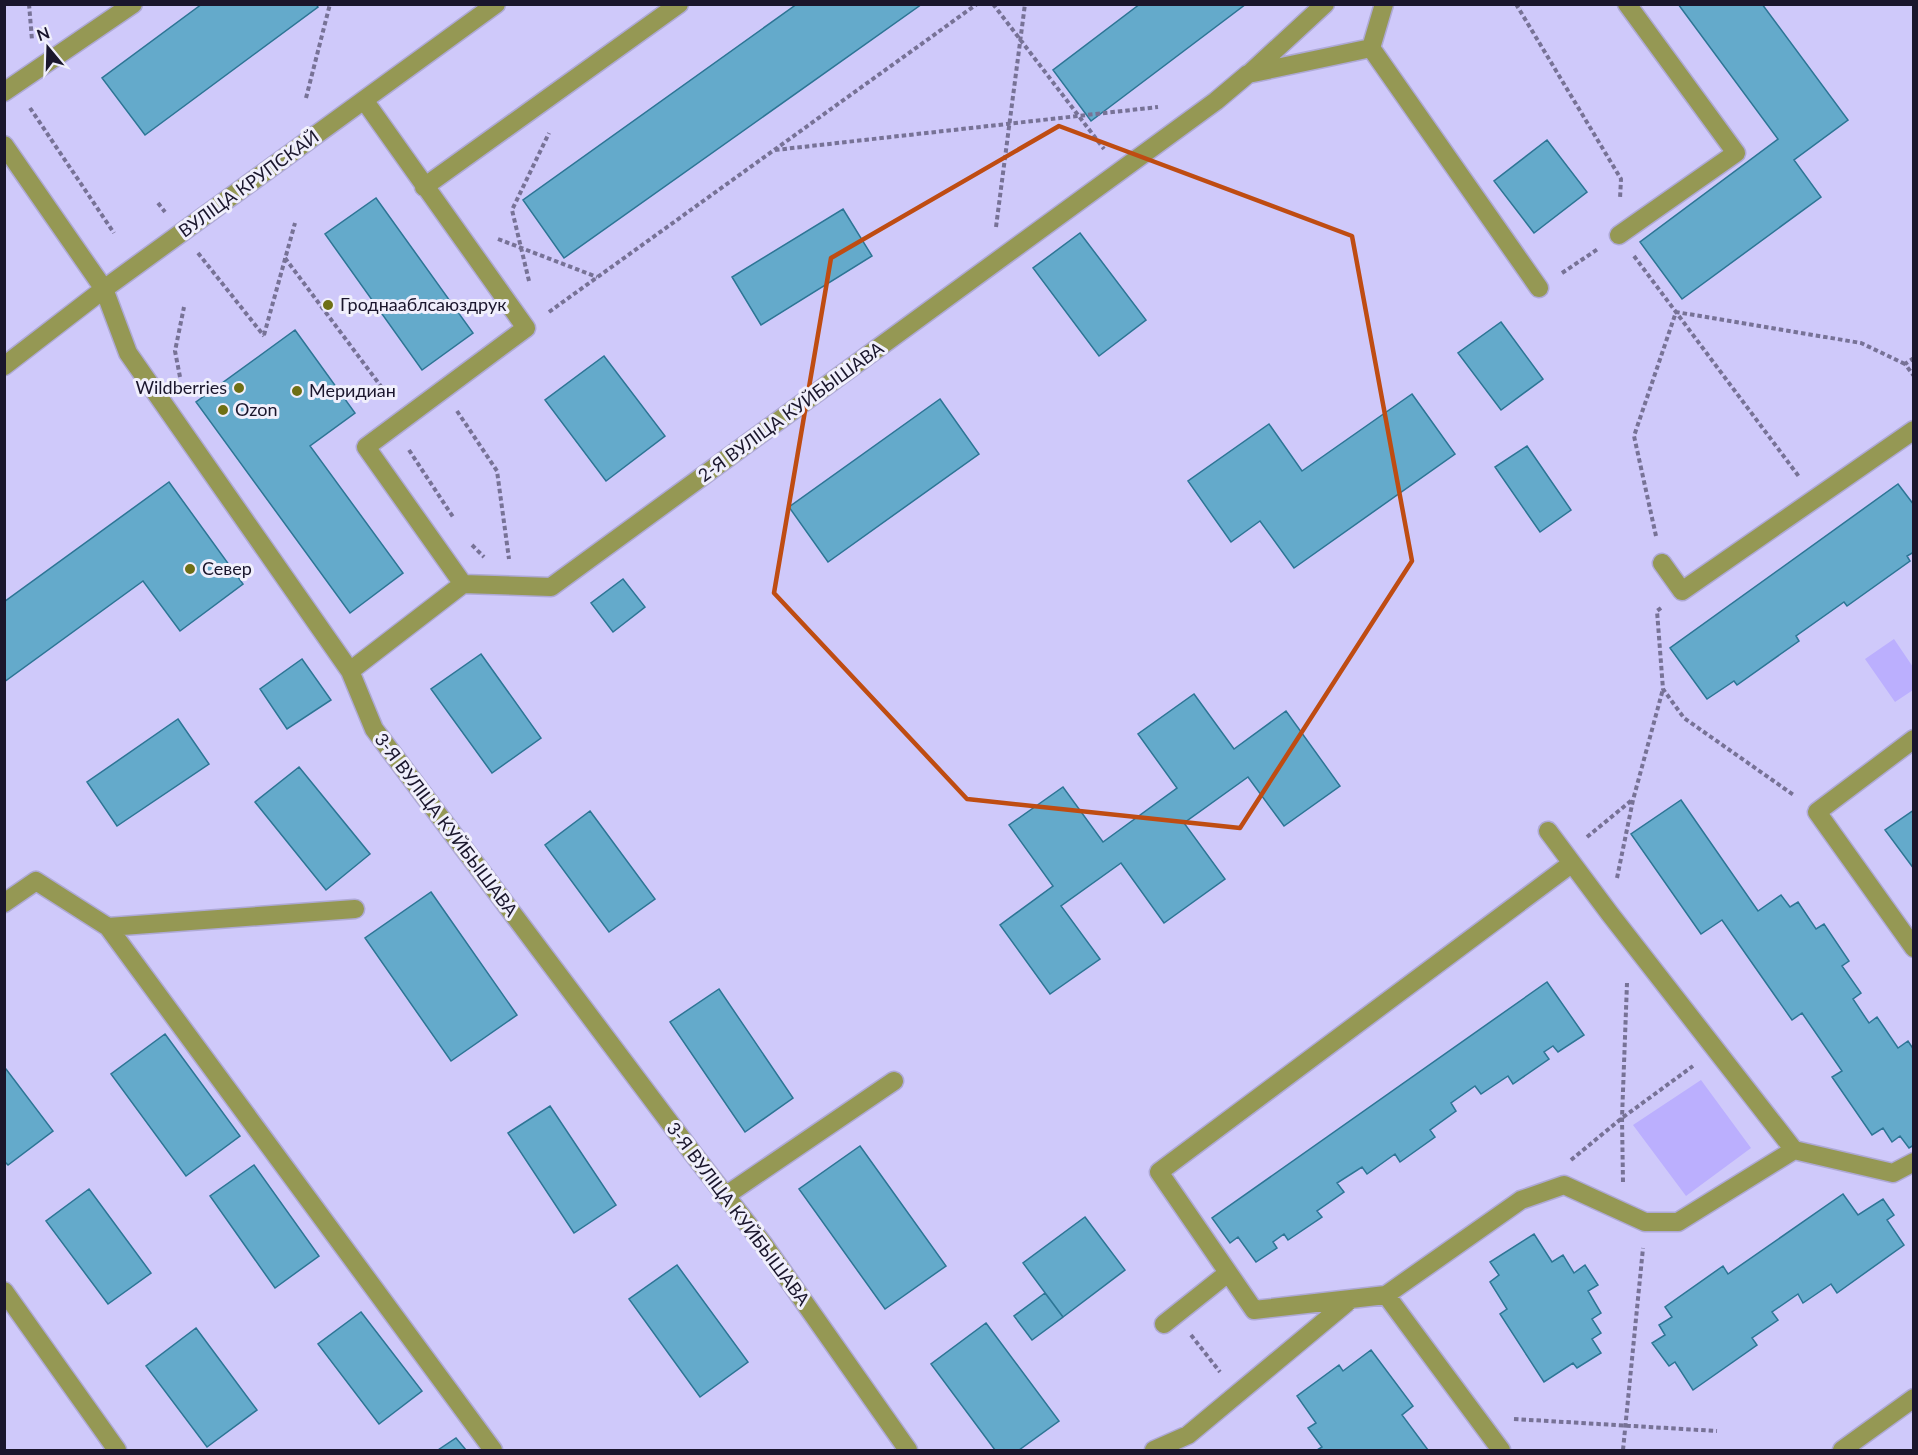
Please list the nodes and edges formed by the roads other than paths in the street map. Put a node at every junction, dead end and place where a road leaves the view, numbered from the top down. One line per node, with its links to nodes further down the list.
1 (133, 4): 9 (street)
2 (496, 4): 10 (street, ВУЛІЦА КРУПСКАЙ)
3 (679, 4): 12 (street)
4 (1325, 4): 8 (street, 2-Я ВУЛІЦА КУЙБЫШАВА)
5 (1384, 4): 7 (street)
6 (1627, 4): 13 (street)
7 (1371, 48): 8 (street); 14 (street)
8 (1248, 75): 19 (street, 2-Я ВУЛІЦА КУЙБЫШАВА)
9 (10, 88)
10 (364, 100): 12 (street); 15 (street, ВУЛІЦА КРУПСКАЙ)
11 (4, 145): 15 (street, 3-Я ВУЛІЦА КУЙБЫШАВА)
12 (424, 187): 19 (street)
13 (1619, 235)
14 (1539, 288)
15 (104, 289): 16 (street, ВУЛІЦА КРУПСКАЙ); 20 (street, 3-Я ВУЛІЦА КУЙБЫШАВА)
16 (4, 366)
17 (1914, 430): 18 (street)
18 (1662, 563)
19 (464, 584): 20 (street)
20 (350, 671): 31 (street, 3-Я ВУЛІЦА КУЙБЫШАВА)
21 (1914, 739): 27 (street)
22 (1548, 831): 23 (street)
23 (1568, 860): 29 (street); 32 (street)
24 (4, 903): 26 (street)
25 (355, 909): 26 (street)
26 (108, 927): 39 (street)
27 (1914, 948)
28 (894, 1082): 31 (street)
29 (1794, 1150): 30 (street); 34 (street)
30 (1914, 1162)
31 (725, 1197): 40 (street, 3-Я ВУЛІЦА КУЙБЫШАВА)
32 (1228, 1273): 35 (street); 36 (street)
33 (4, 1291): 38 (street)
34 (1386, 1295): 35 (street); 42 (street)
35 (1350, 1300): 41 (street)
36 (1170, 1319)
37 (1914, 1398): 43 (street)
38 (117, 1450)
39 (493, 1450)
40 (908, 1450)
41 (1154, 1450)
42 (1501, 1450)
43 (1842, 1450)

